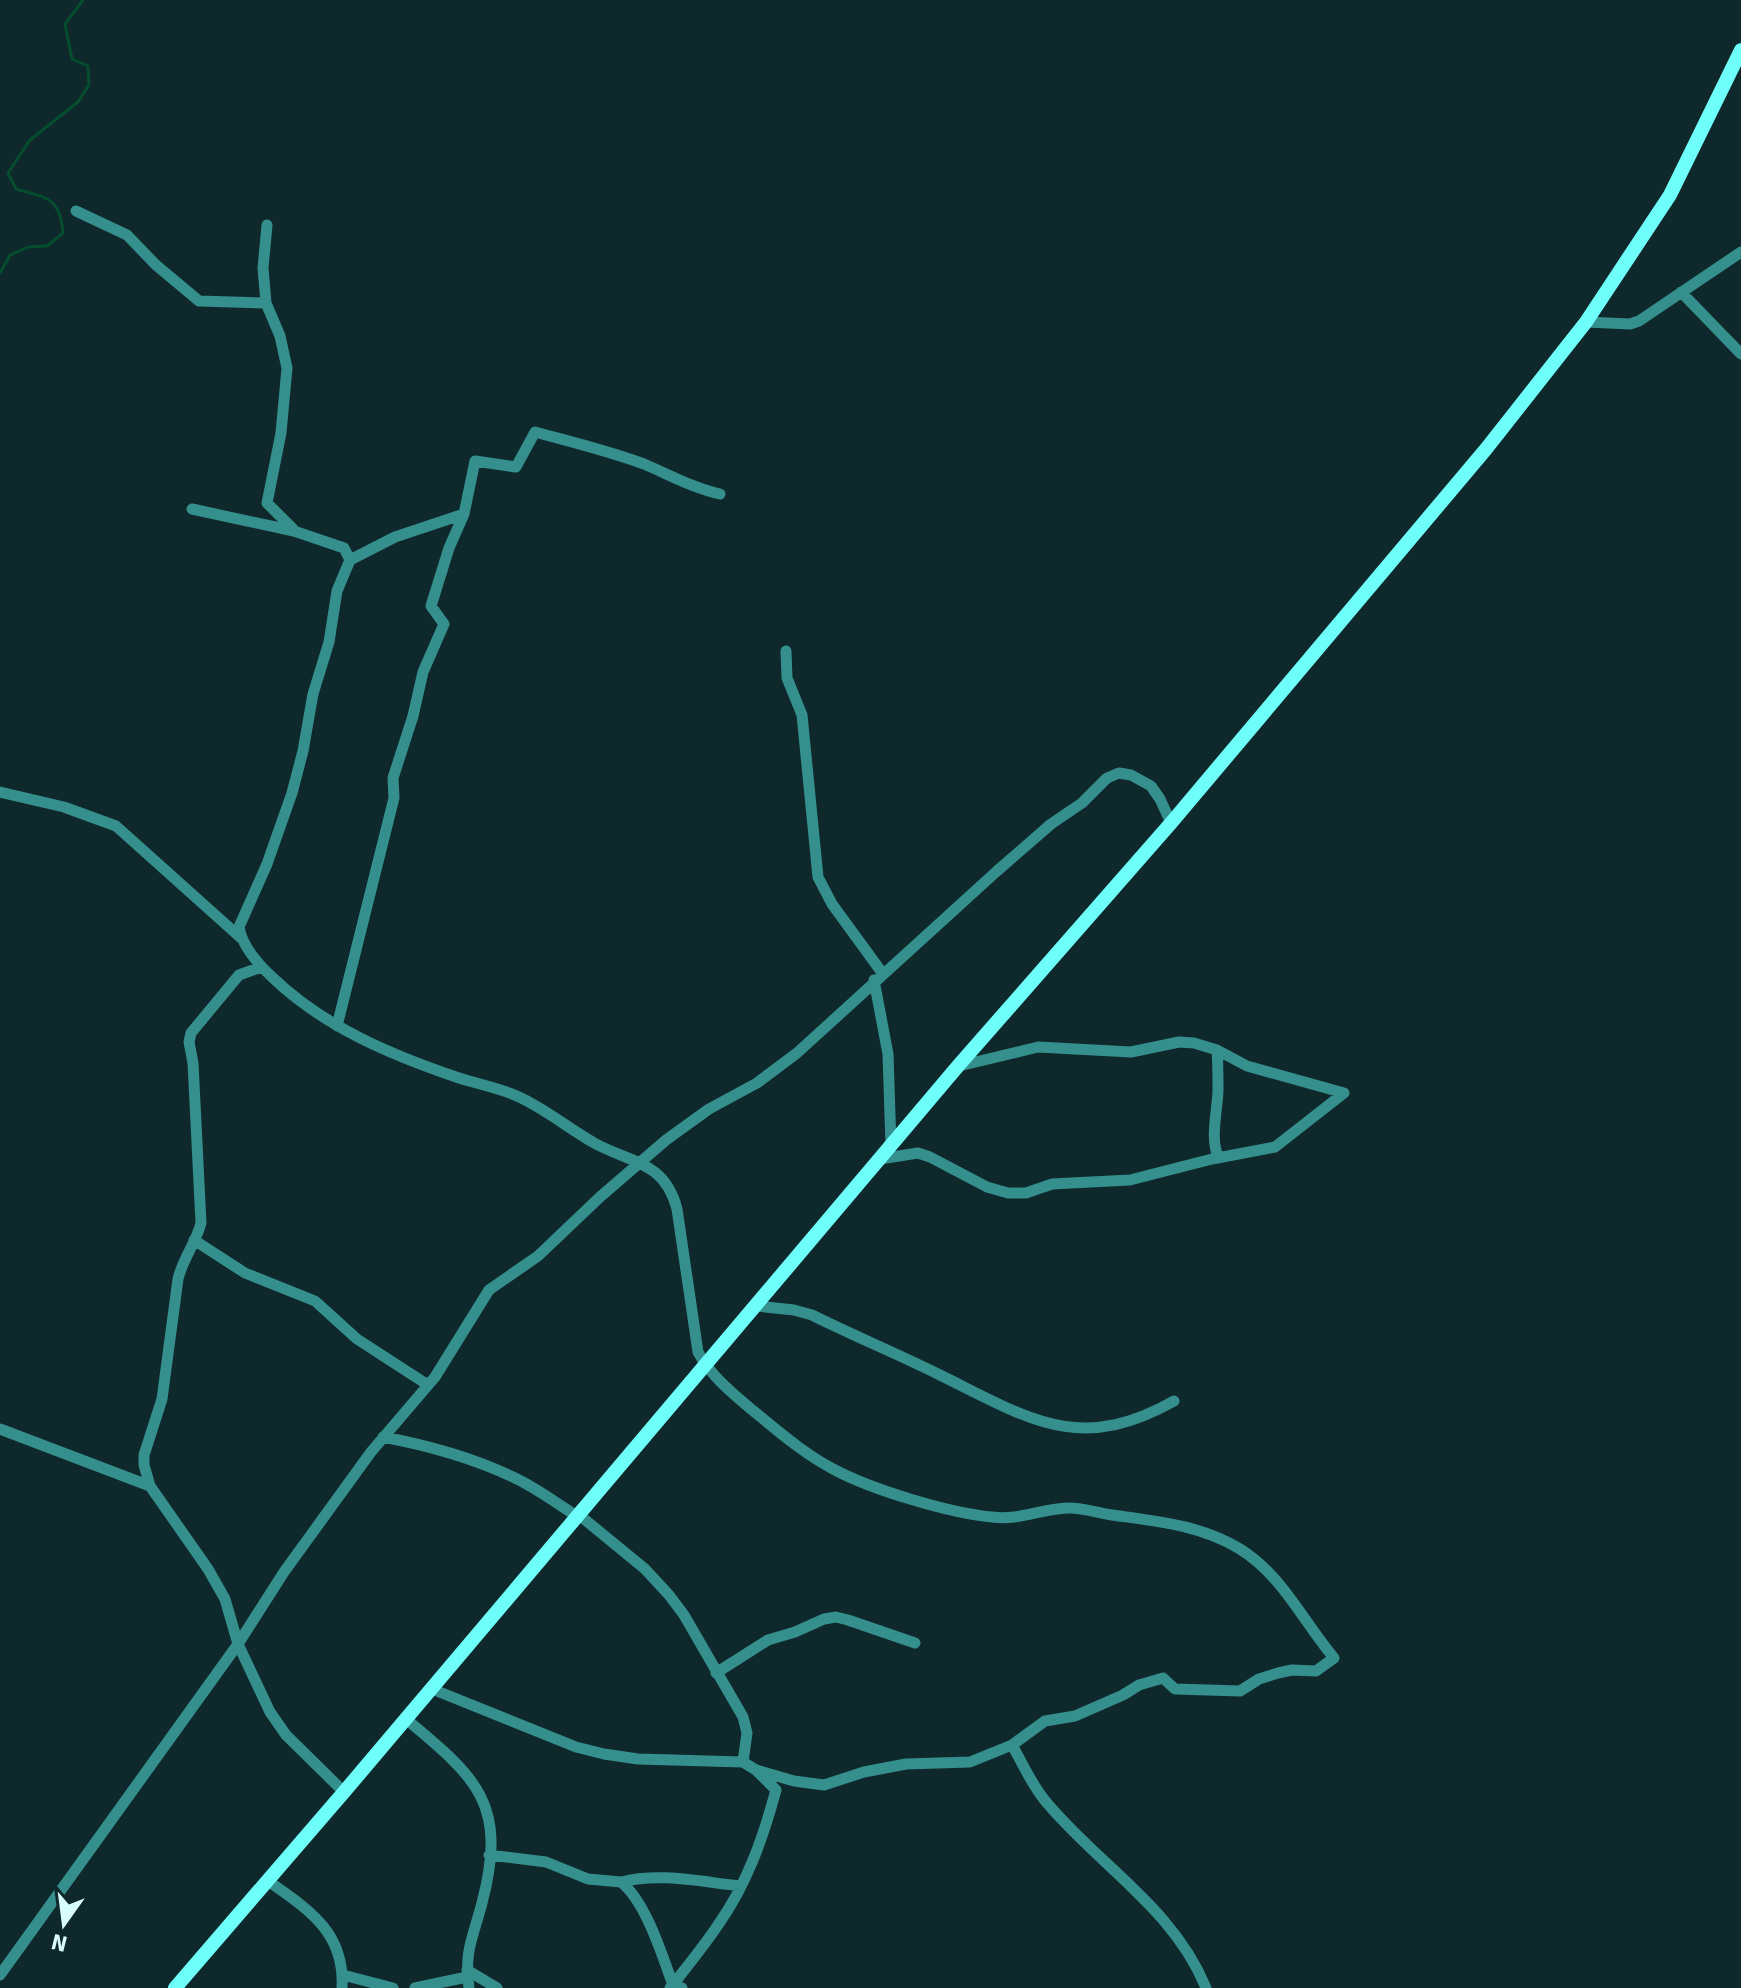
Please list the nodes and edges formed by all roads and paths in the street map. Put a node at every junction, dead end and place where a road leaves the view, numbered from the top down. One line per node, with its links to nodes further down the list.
1 (1741, 50): 7 (main road)
2 (76, 211): 6 (street)
3 (267, 225): 6 (street)
4 (1741, 252): 5 (street)
5 (1681, 292): 7 (street); 8 (street)
6 (266, 303): 12 (street)
7 (1586, 322): 16 (main road)
8 (1741, 354)
9 (720, 494): 11 (street)
10 (192, 509): 12 (street)
11 (464, 514): 13 (street); 20 (street)
12 (294, 531): 13 (street)
13 (350, 560): 17 (street)
14 (786, 651): 19 (street)
15 (0, 792): 17 (street)
16 (1171, 823): 19 (street); 22 (main road)
17 (241, 938): 18 (street)
18 (261, 967): 20 (street); 26 (street)
19 (879, 977): 23 (street); 25 (street)
20 (337, 1026): 25 (street)
21 (1217, 1050): 22 (street); 24 (street); 24 (street)
22 (958, 1066): 23 (main road)
23 (886, 1153): 24 (street); 27 (main road)
24 (1219, 1158)
25 (641, 1163): 28 (street); 29 (street)
26 (194, 1240): 29 (street); 33 (street)
27 (756, 1306): 28 (main road); 30 (street)
28 (705, 1366): 34 (main road); 40 (street)
29 (428, 1385): 32 (street)
30 (1174, 1401)
31 (0, 1429): 33 (street)
32 (383, 1437): 34 (street); 36 (street)
33 (150, 1486): 36 (street)
34 (577, 1515): 37 (street); 38 (main road)
35 (915, 1643): 37 (street)
36 (238, 1644): 43 (street); 49 (street)
37 (716, 1673): 41 (street)
38 (432, 1689): 39 (main road); 41 (street)
39 (406, 1719): 43 (main road); 44 (street)
40 (1012, 1745): 42 (street); 48 (street)
41 (743, 1762): 42 (street)
42 (756, 1770): 47 (street)
43 (344, 1792): 45 (main road)
44 (489, 1855): 46 (street); 51 (street)
45 (268, 1881): 50 (street); 53 (main road)
46 (621, 1882): 47 (street); 52 (street)
47 (741, 1886): 52 (street)
48 (1199, 1971): 58 (street); 59 (street)
49 (0, 1975)
50 (343, 1975): 54 (street); 55 (street)
51 (468, 1978): 56 (street); 57 (street)
52 (675, 1987)
53 (175, 1988)
54 (342, 1988)
55 (393, 1988)
56 (415, 1988)
57 (497, 1988)
58 (1192, 1988)
59 (1206, 1988)

